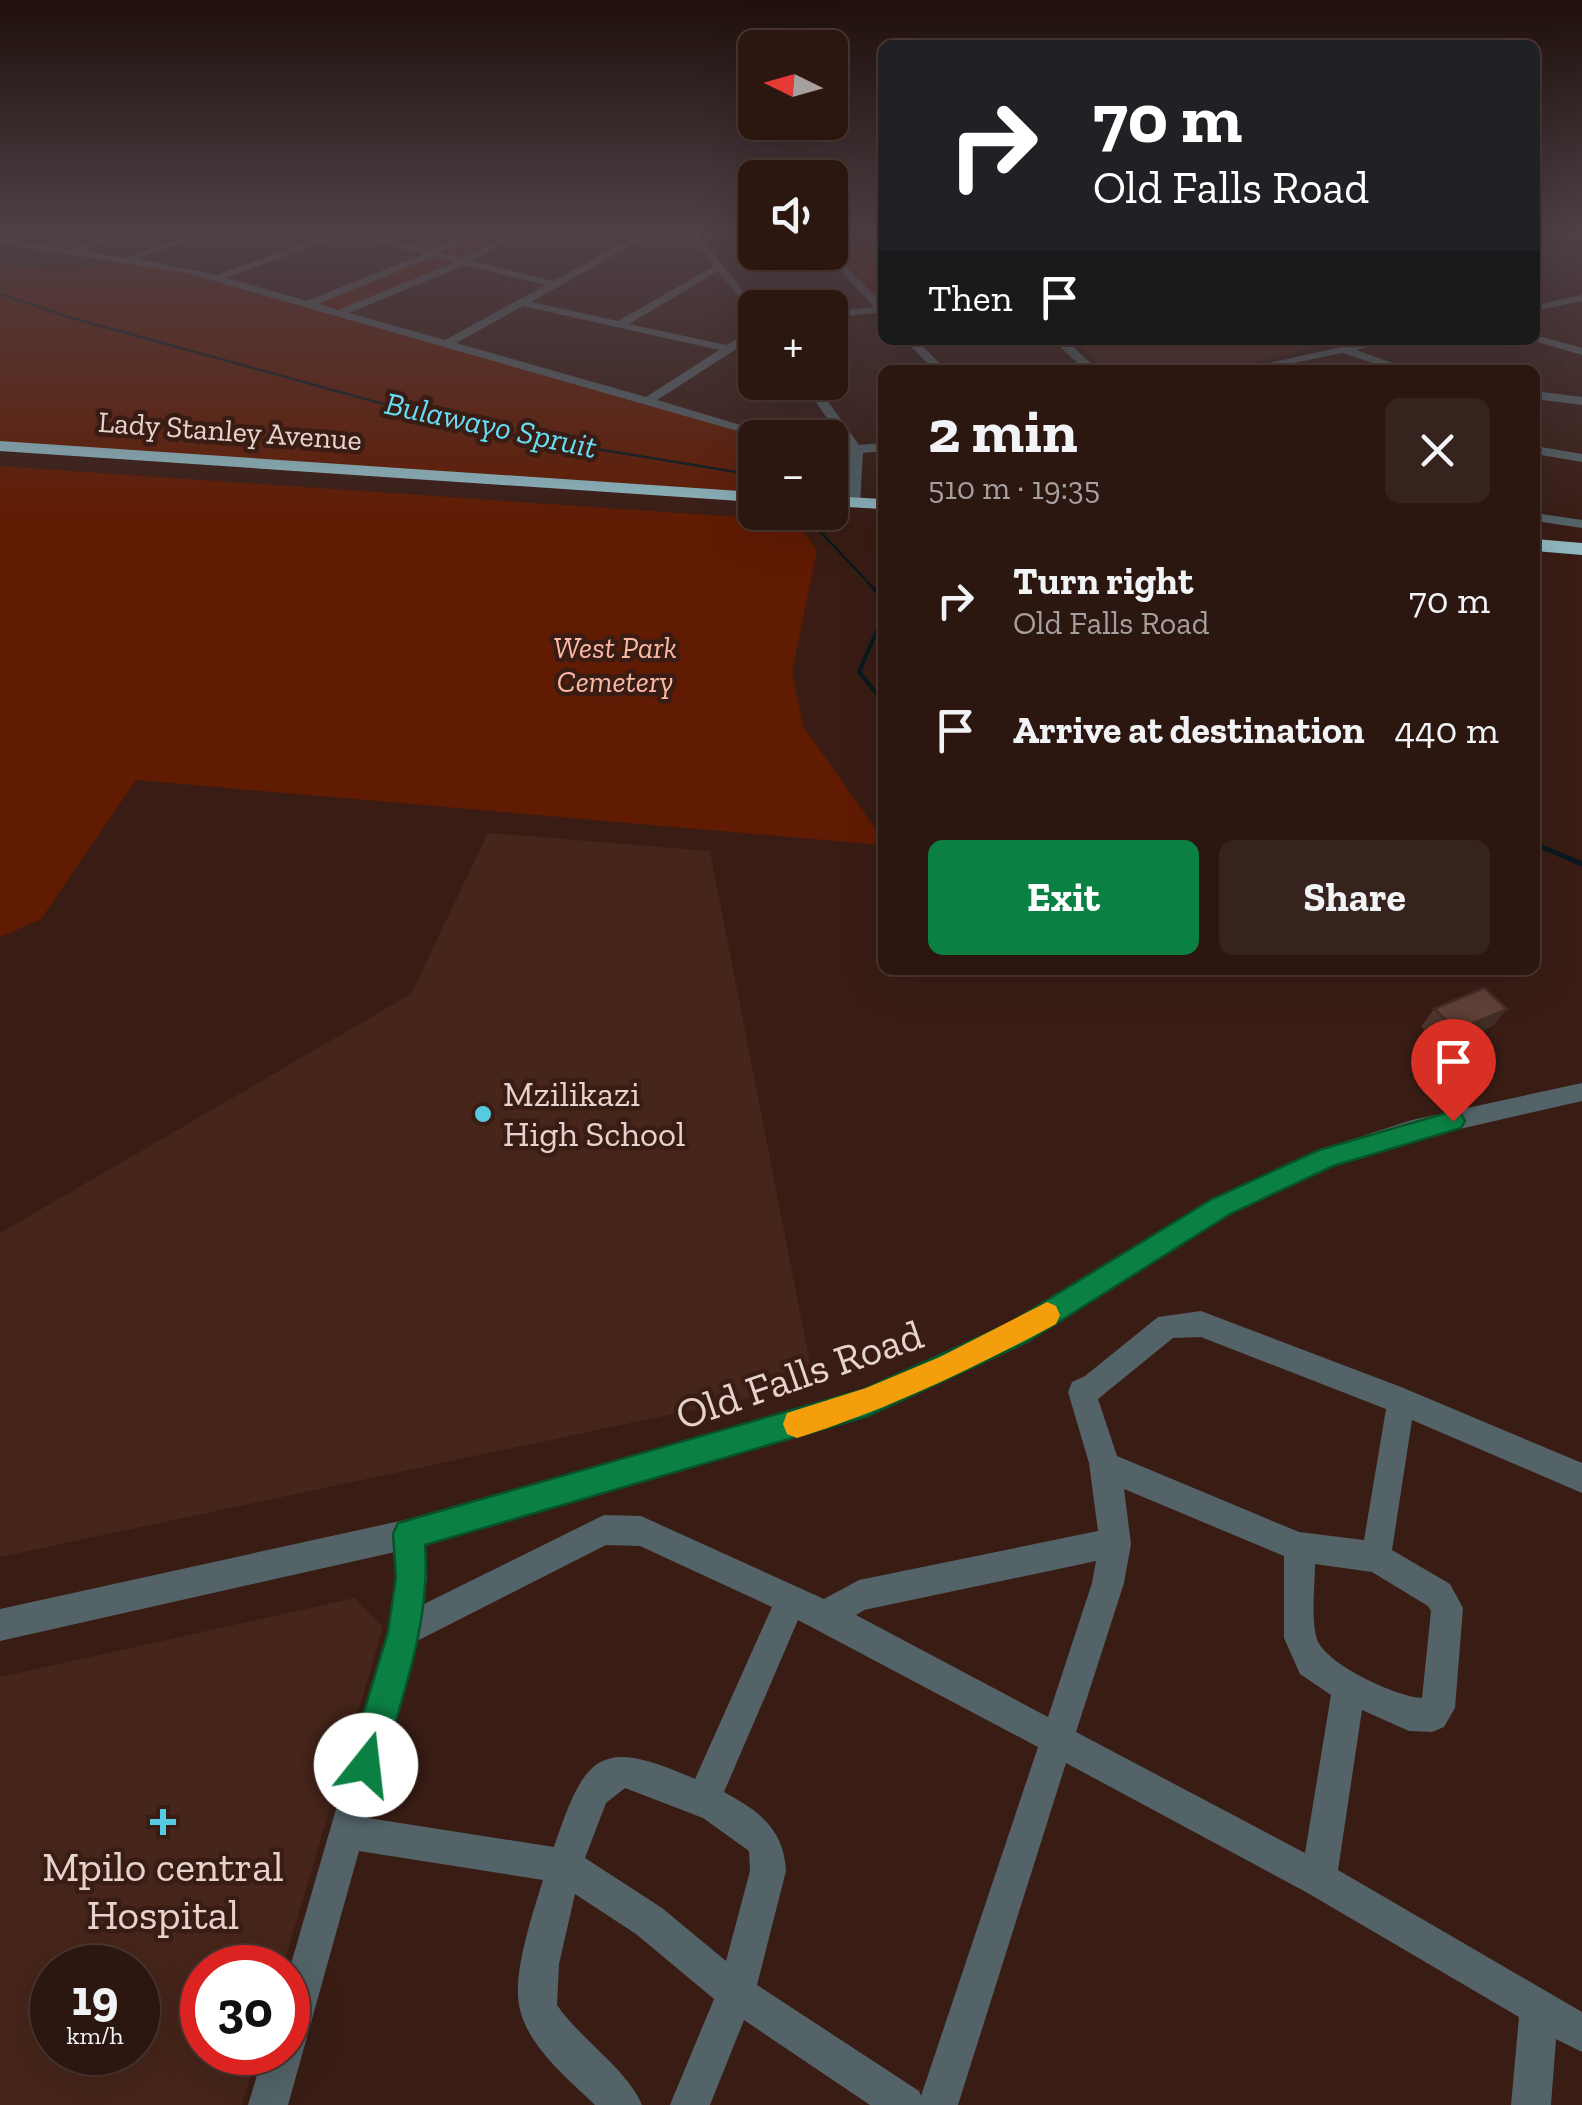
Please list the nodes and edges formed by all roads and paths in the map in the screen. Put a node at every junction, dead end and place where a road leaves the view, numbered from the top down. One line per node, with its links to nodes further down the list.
1 (405, 330): 5 (street)
2 (468, 330): 5 (street)
3 (646, 330): 11 (street)
4 (1540, 339): 13 (street)
5 (447, 342): 19 (street)
6 (738, 343): 11 (street)
7 (917, 345): 14 (street)
8 (1064, 345): 15 (street)
9 (1335, 345): 12 (street)
10 (1366, 345): 12 (street)
11 (727, 350): 19 (street)
12 (1344, 350): 16 (street); 17 (street)
13 (1582, 352)
14 (935, 365)
15 (1086, 365)
16 (1268, 365)
17 (1391, 365)
18 (1540, 396): 21 (street)
19 (649, 400): 22 (street)
20 (821, 400): 27 (street)
21 (1582, 401)
22 (738, 426)
23 (0, 446): 29 (highway, Lady Stanley Avenue)
24 (878, 449): 27 (street)
25 (1540, 451): 28 (street)
26 (848, 452): 27 (street)
27 (858, 452): 31 (street)
28 (1582, 458)
29 (738, 495)
30 (848, 502): 31 (highway)
31 (855, 502): 32 (highway)
32 (878, 504)
33 (1540, 518): 34 (street)
34 (1582, 524)
35 (1540, 545): 36 (highway)
36 (1577, 548)
37 (1582, 1092): 41 (street, Old Falls Road)
38 (1401, 1400): 39 (street); 40 (street); 44 (street)
39 (1107, 1467): 42 (street); 43 (street)
40 (1582, 1478)
41 (409, 1534): 47 (street, Old Falls Road); 48 (street)
42 (1116, 1544): 46 (street); 50 (street)
43 (1299, 1547): 44 (street); 49 (street)
44 (1376, 1557): 49 (street)
45 (791, 1600): 46 (street); 48 (street); 51 (street)
46 (825, 1616): 50 (street)
47 (0, 1625)
48 (404, 1632): 52 (street)
49 (1349, 1687): 54 (street)
50 (1057, 1739): 54 (street); 64 (street)
51 (704, 1801): 53 (street); 56 (street)
52 (346, 1832): 53 (street); 55 (street)
53 (565, 1866): 56 (street); 61 (street)
54 (1319, 1879): 57 (street)
55 (310, 1959)
56 (736, 1993): 62 (street); 63 (street)
57 (1539, 2008): 58 (street); 65 (street)
58 (1582, 2034)
59 (276, 2075): 60 (street)
60 (268, 2105)
61 (622, 2105)
62 (690, 2105)
63 (904, 2105)
64 (938, 2105)
65 (1531, 2105)

